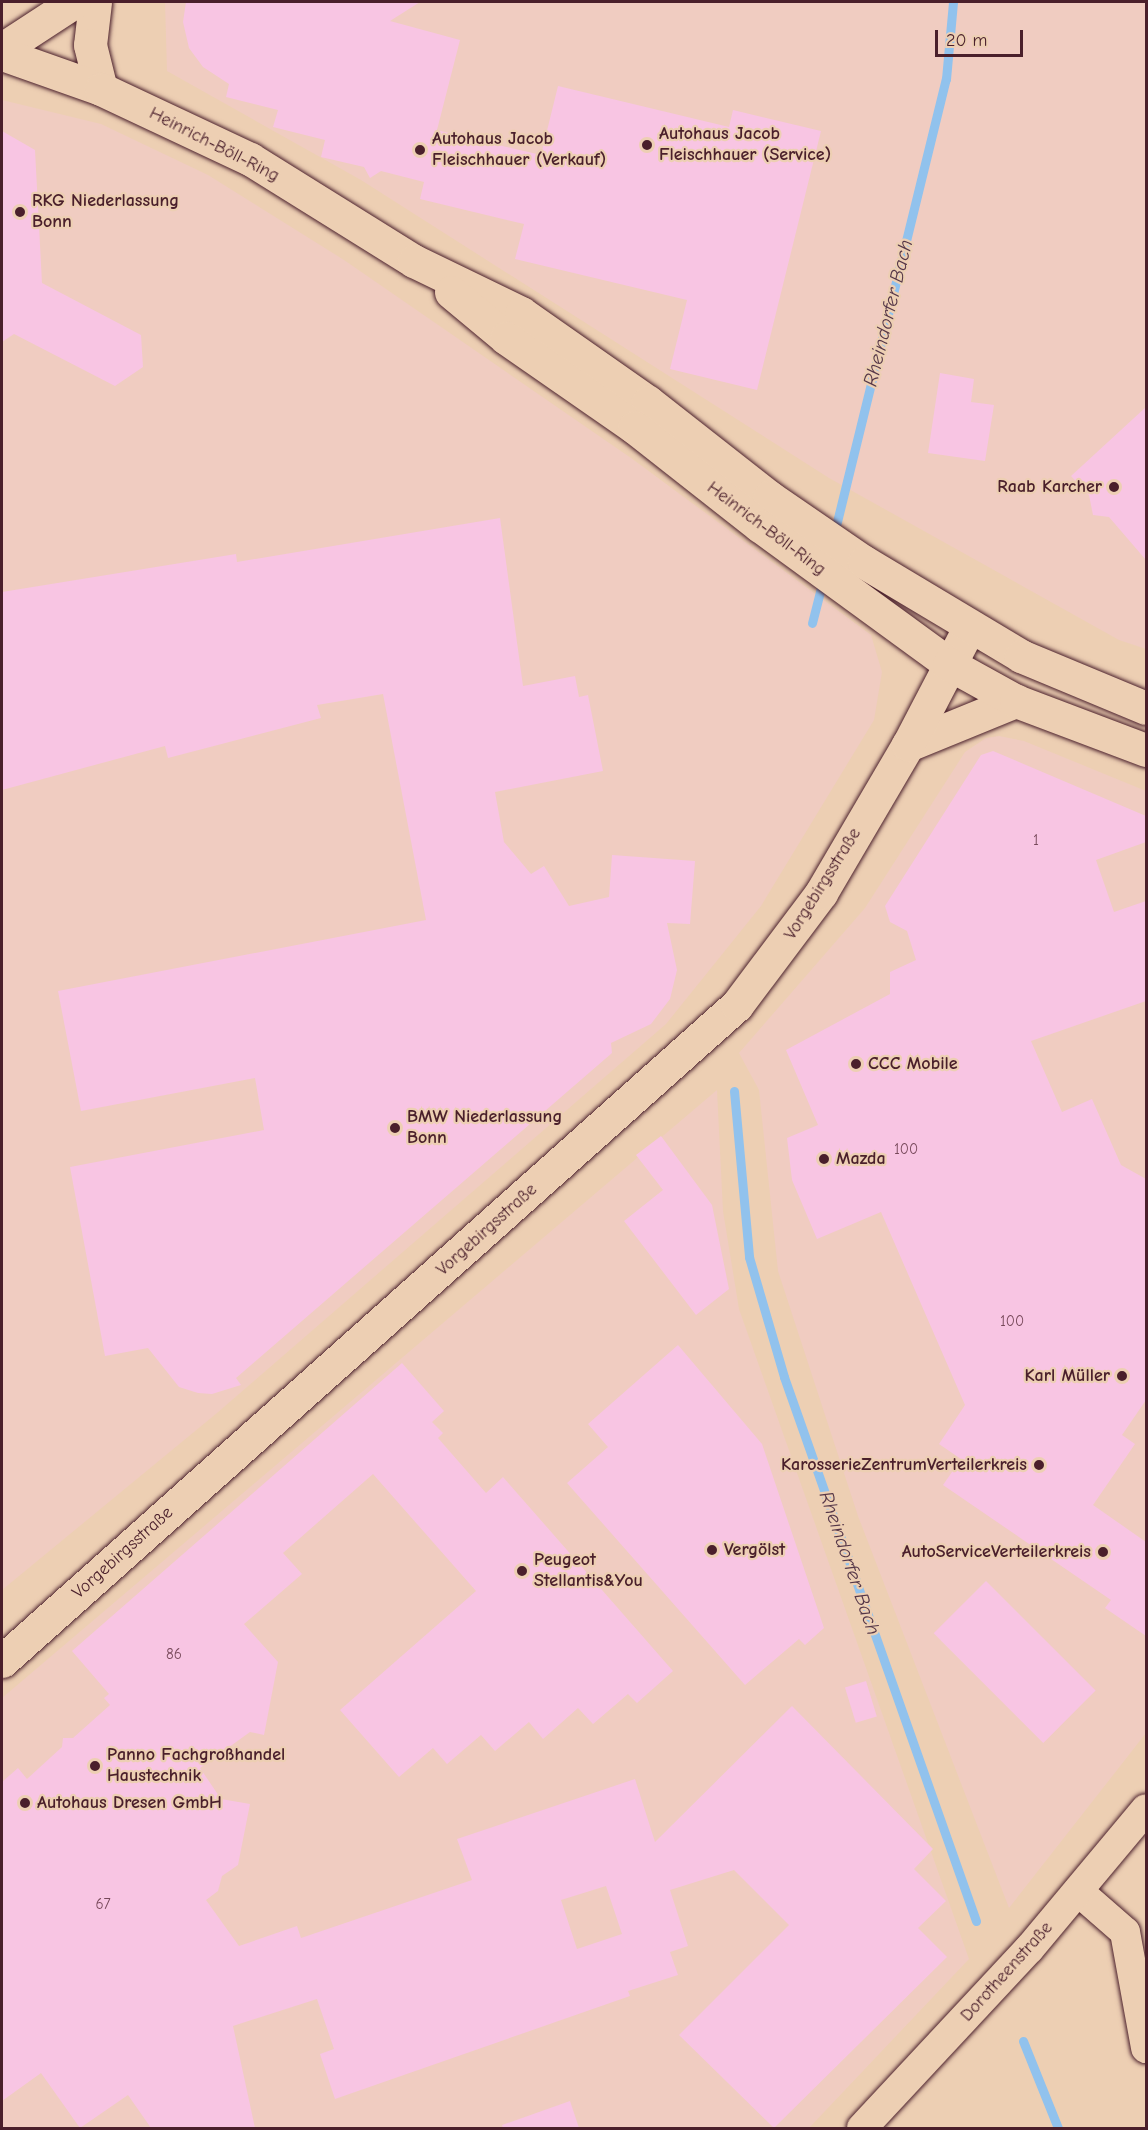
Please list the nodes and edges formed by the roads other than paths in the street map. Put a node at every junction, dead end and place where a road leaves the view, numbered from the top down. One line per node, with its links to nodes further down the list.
1 (74, 2): 3 (main road)
2 (95, 2): 5 (main road)
3 (2, 49)
4 (2, 54): 5 (main road, Heinrich-Böll-Ring)
5 (101, 89): 6 (main road, Heinrich-Böll-Ring)
6 (765, 512): 7 (main road, Heinrich-Böll-Ring); 8 (main road, Heinrich-Böll-Ring)
7 (970, 626): 8 (main road, Vorgebirgsstraße); 10 (main road, Heinrich-Böll-Ring)
8 (949, 664): 9 (main road, Heinrich-Böll-Ring); 11 (main road, Vorgebirgsstraße)
9 (1016, 701): 11 (main road); 12 (main road, Heinrich-Böll-Ring)
10 (1146, 708)
11 (908, 745): 13 (main road, Vorgebirgsstraße)
12 (1146, 750)
13 (2, 1661)
14 (1146, 1809): 15 (street, Dorotheenstraße)
15 (1078, 1891): 16 (street); 18 (street, Dorotheenstraße)
16 (1139, 1953): 17 (street)
17 (1146, 2048)
18 (862, 2128)

